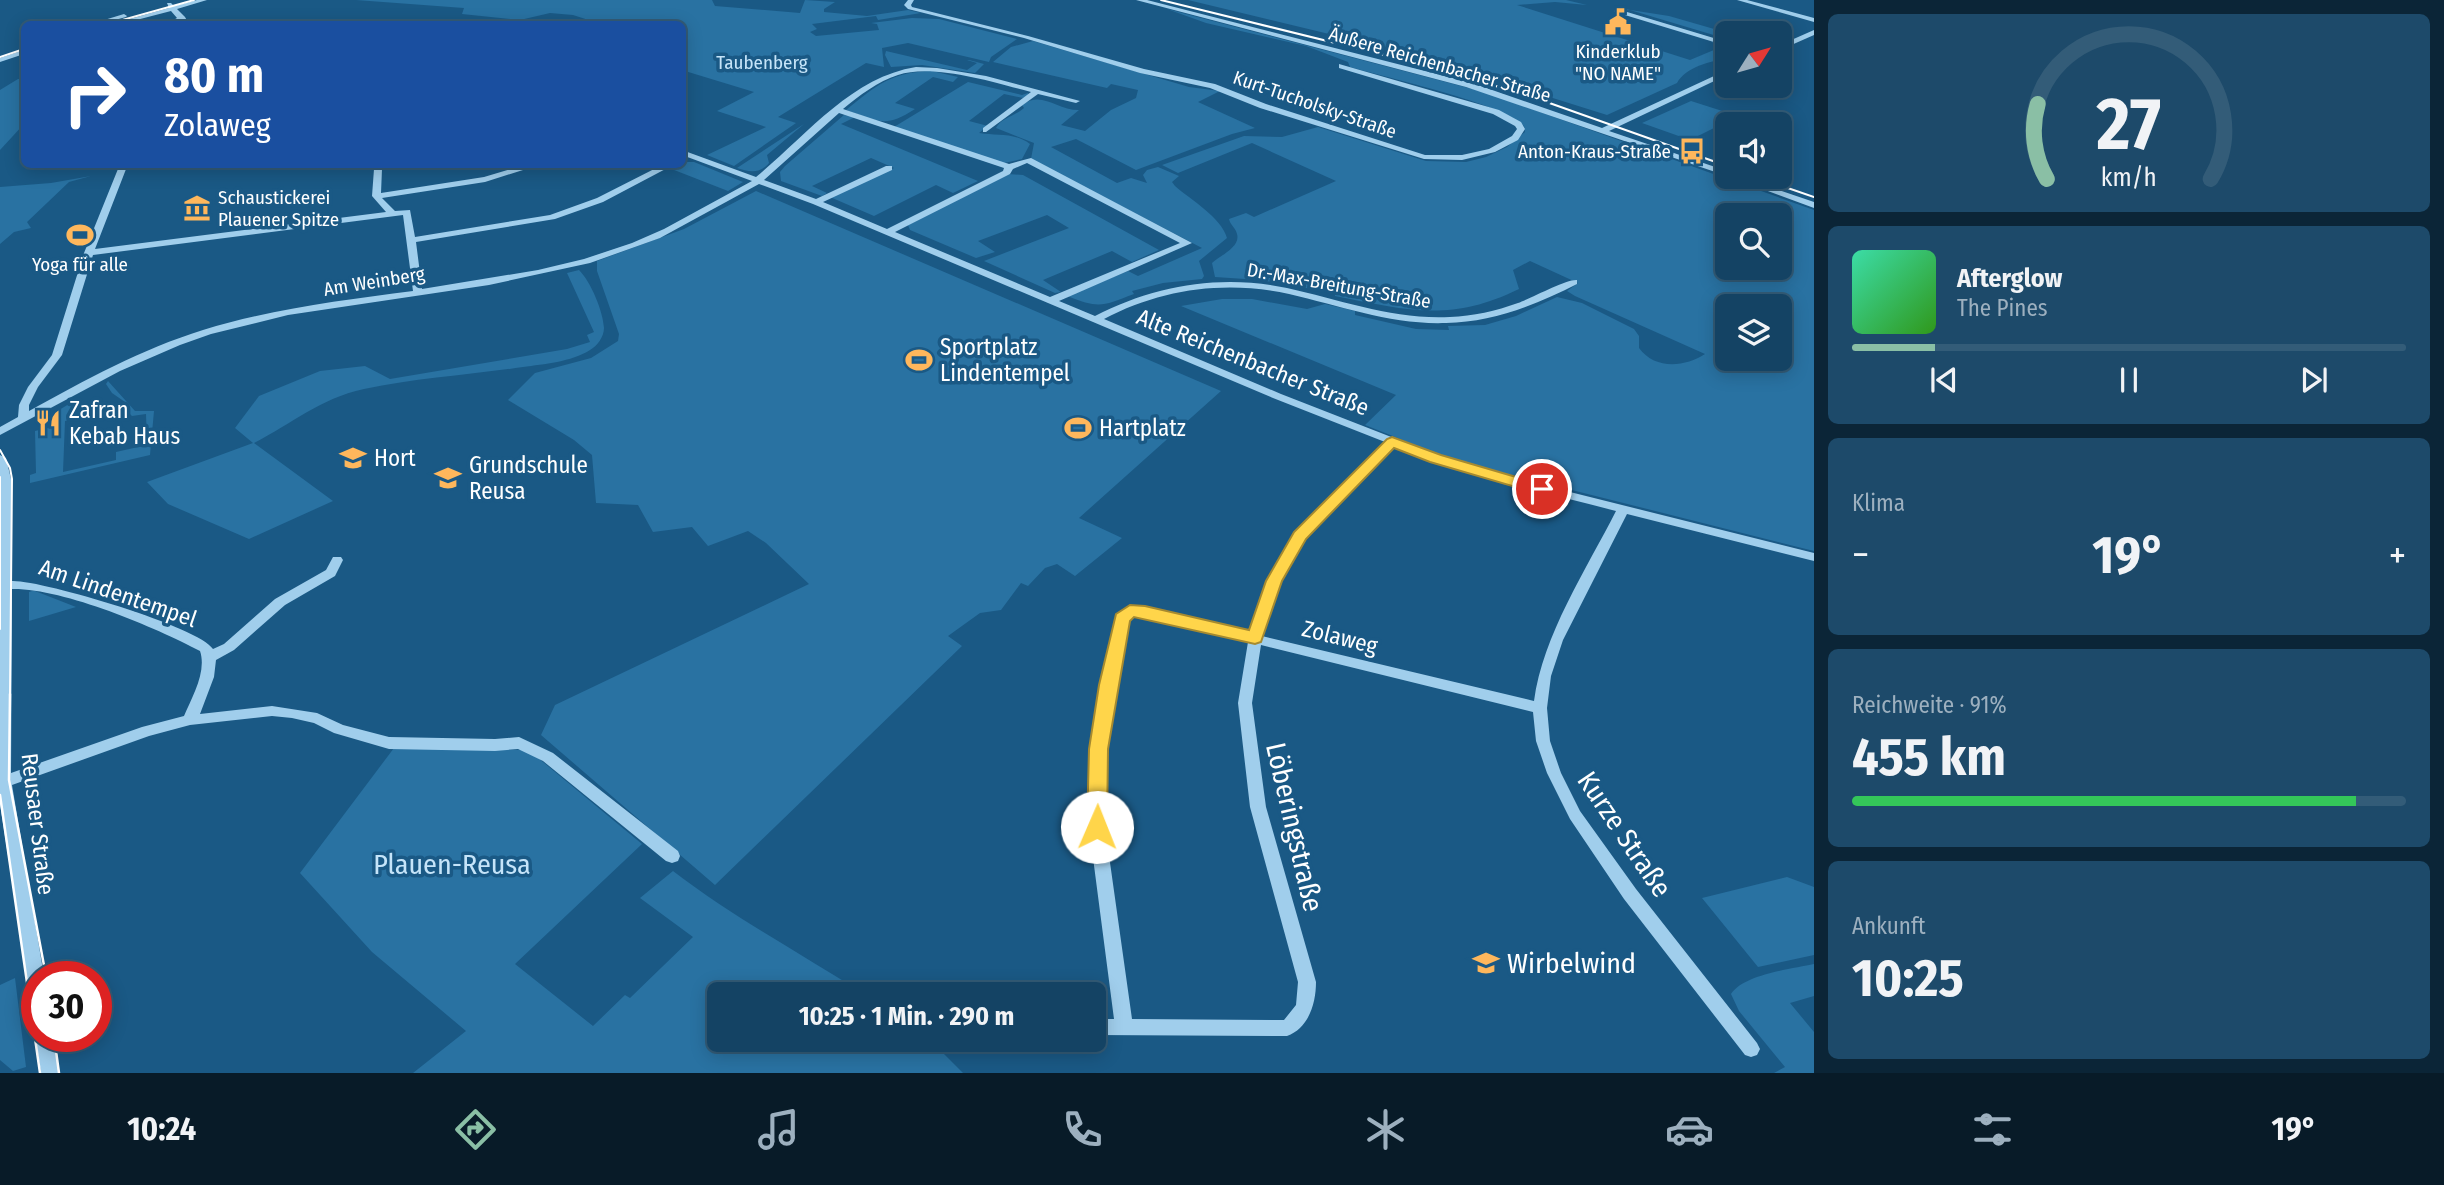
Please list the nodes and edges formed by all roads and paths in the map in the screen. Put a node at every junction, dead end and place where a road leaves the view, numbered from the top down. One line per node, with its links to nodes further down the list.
1 (178, 0): 6 (street)
2 (204, 0): 6 (street)
3 (1139, 0): 25 (street, Äußere Reichenbacher Straße)
4 (1740, 0): 8 (street)
5 (909, 3): 19 (street, Kurt-Tucholsky-Straße)
6 (172, 6): 9 (street); 10 (street); 11 (street)
7 (1617, 11): 13 (street)
8 (1814, 20)
9 (107, 21)
10 (125, 21)
11 (184, 21)
12 (1814, 32): 14 (street)
13 (1715, 40)
14 (1792, 42)
15 (21, 46): 16 (street)
16 (0, 53)
17 (21, 53): 18 (street)
18 (0, 60)
19 (1342, 66)
20 (1715, 78): 25 (street)
21 (1036, 92): 22 (street); 23 (street); 24 (street)
22 (1076, 101)
23 (838, 110): 27 (street); 34 (street)
24 (986, 130)
25 (1604, 130): 33 (street, Äußere Reichenbacher Straße)
26 (686, 156): 34 (street, Alte Reichenbacher Straße)
27 (1009, 167): 40 (street); 45 (street)
28 (122, 168): 42 (street)
29 (379, 168): 36 (street)
30 (524, 168): 36 (street)
31 (663, 168): 41 (street)
32 (889, 168): 37 (street)
33 (1715, 170)
34 (758, 180): 37 (street, Alte Reichenbacher Straße); 44 (street, Am Weinberg)
35 (1768, 189): 38 (street)
36 (376, 196): 39 (street)
37 (816, 202): 40 (street, Alte Reichenbacher Straße)
38 (1814, 205)
39 (391, 212): 41 (street); 42 (street)
40 (888, 232): 45 (street, Alte Reichenbacher Straße)
41 (412, 240): 44 (street)
42 (89, 253): 47 (street)
43 (1574, 282): 46 (street, Dr.-Max-Breitung-Straße)
44 (418, 292): 47 (street, Am Weinberg)
45 (1052, 300): 46 (street, Alte Reichenbacher Straße)
46 (1097, 319): 49 (street, Alte Reichenbacher Straße)
47 (23, 419): 48 (street, Am Weinberg)
48 (0, 432)
49 (1392, 442): 51 (street, Alte Reichenbacher Straße); 55 (street, Löberingstraße)
50 (1, 463): 54 (street, Reusaer Straße)
51 (1623, 510): 52 (street, Alte Reichenbacher Straße); 57 (street, Kurze Straße)
52 (1814, 557)
53 (337, 560): 56 (street, Am Lindentempel)
54 (4, 578): 56 (street, Am Lindentempel); 59 (street, Reusaer Straße)
55 (1255, 638): 57 (street, Zolaweg); 63 (street, Zolaweg); 63 (street, Löberingstraße)
56 (209, 657): 58 (street, Am Lindentempel)
57 (1540, 708): 65 (street, Kurze Straße)
58 (190, 720): 59 (street); 61 (street)
59 (4, 782): 60 (street, Reusaer Straße)
60 (5, 829): 62 (street, Reusaer Straße)
61 (672, 856)
62 (32, 961)
63 (1124, 1026): 64 (street, Löberingstraße)
64 (1106, 1027)
65 (1751, 1049)
66 (47, 1052): 67 (street)
67 (50, 1073)

